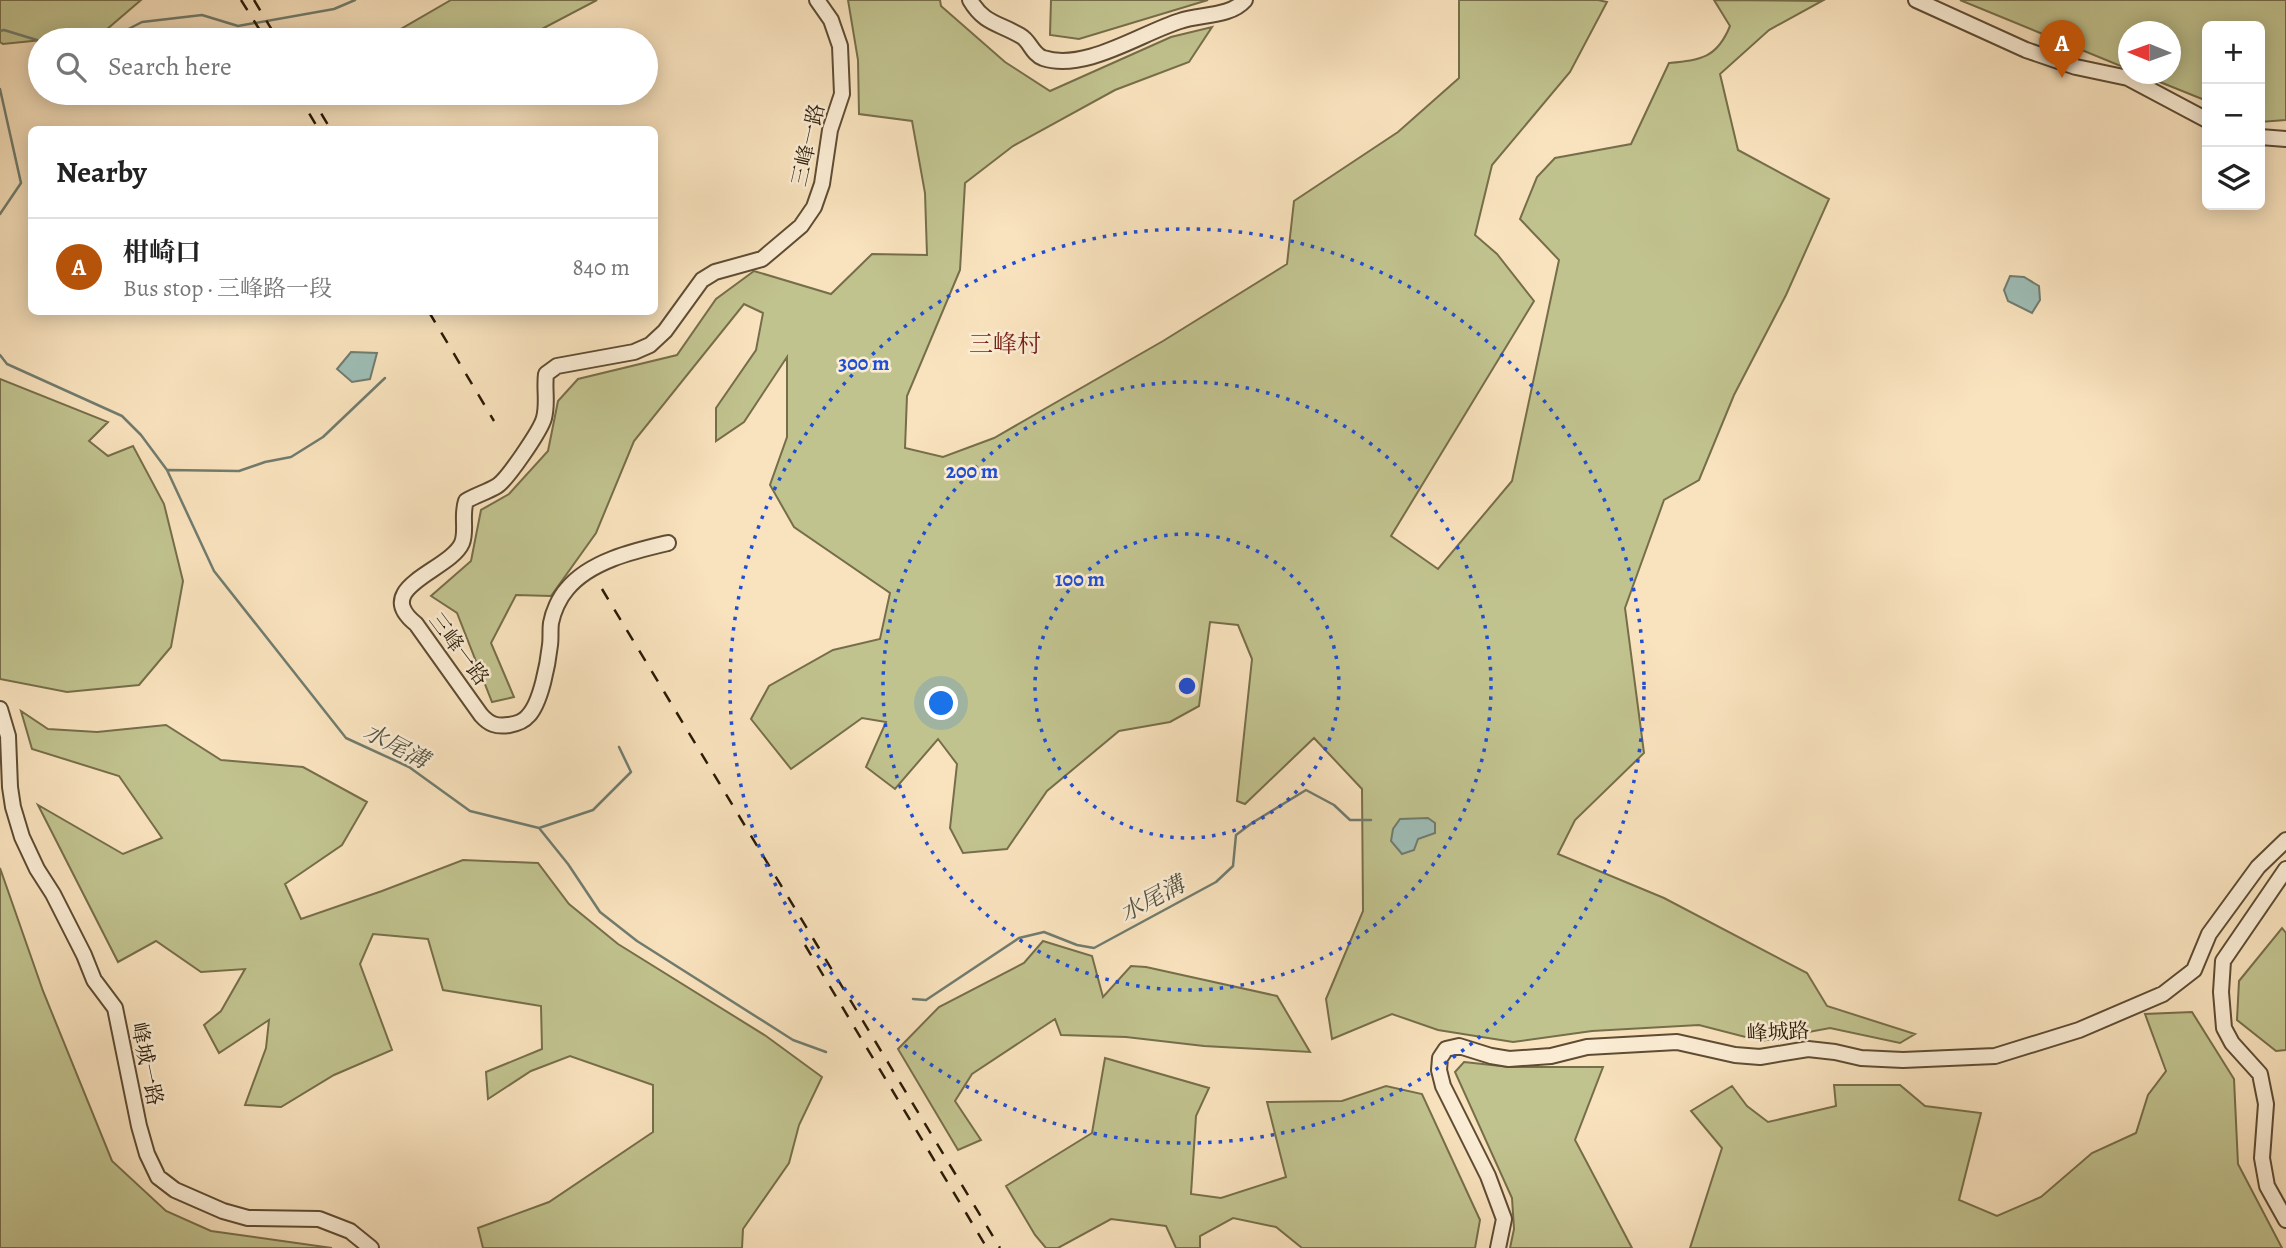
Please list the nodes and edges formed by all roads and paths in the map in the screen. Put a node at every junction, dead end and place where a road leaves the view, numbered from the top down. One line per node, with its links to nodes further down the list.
1 (817, 0): 8 (street, 三峰一路)
2 (970, 0): 3 (street)
3 (1245, 0)
4 (1916, 0): 5 (street)
5 (2202, 117)
6 (2265, 137): 7 (street)
7 (2286, 139)
8 (668, 543)
9 (0, 709): 13 (street, 峰城一路)
10 (2286, 840): 14 (street, 峰城路)
11 (2286, 869): 12 (street)
12 (2286, 1220)
13 (371, 1248)
14 (1498, 1248)

